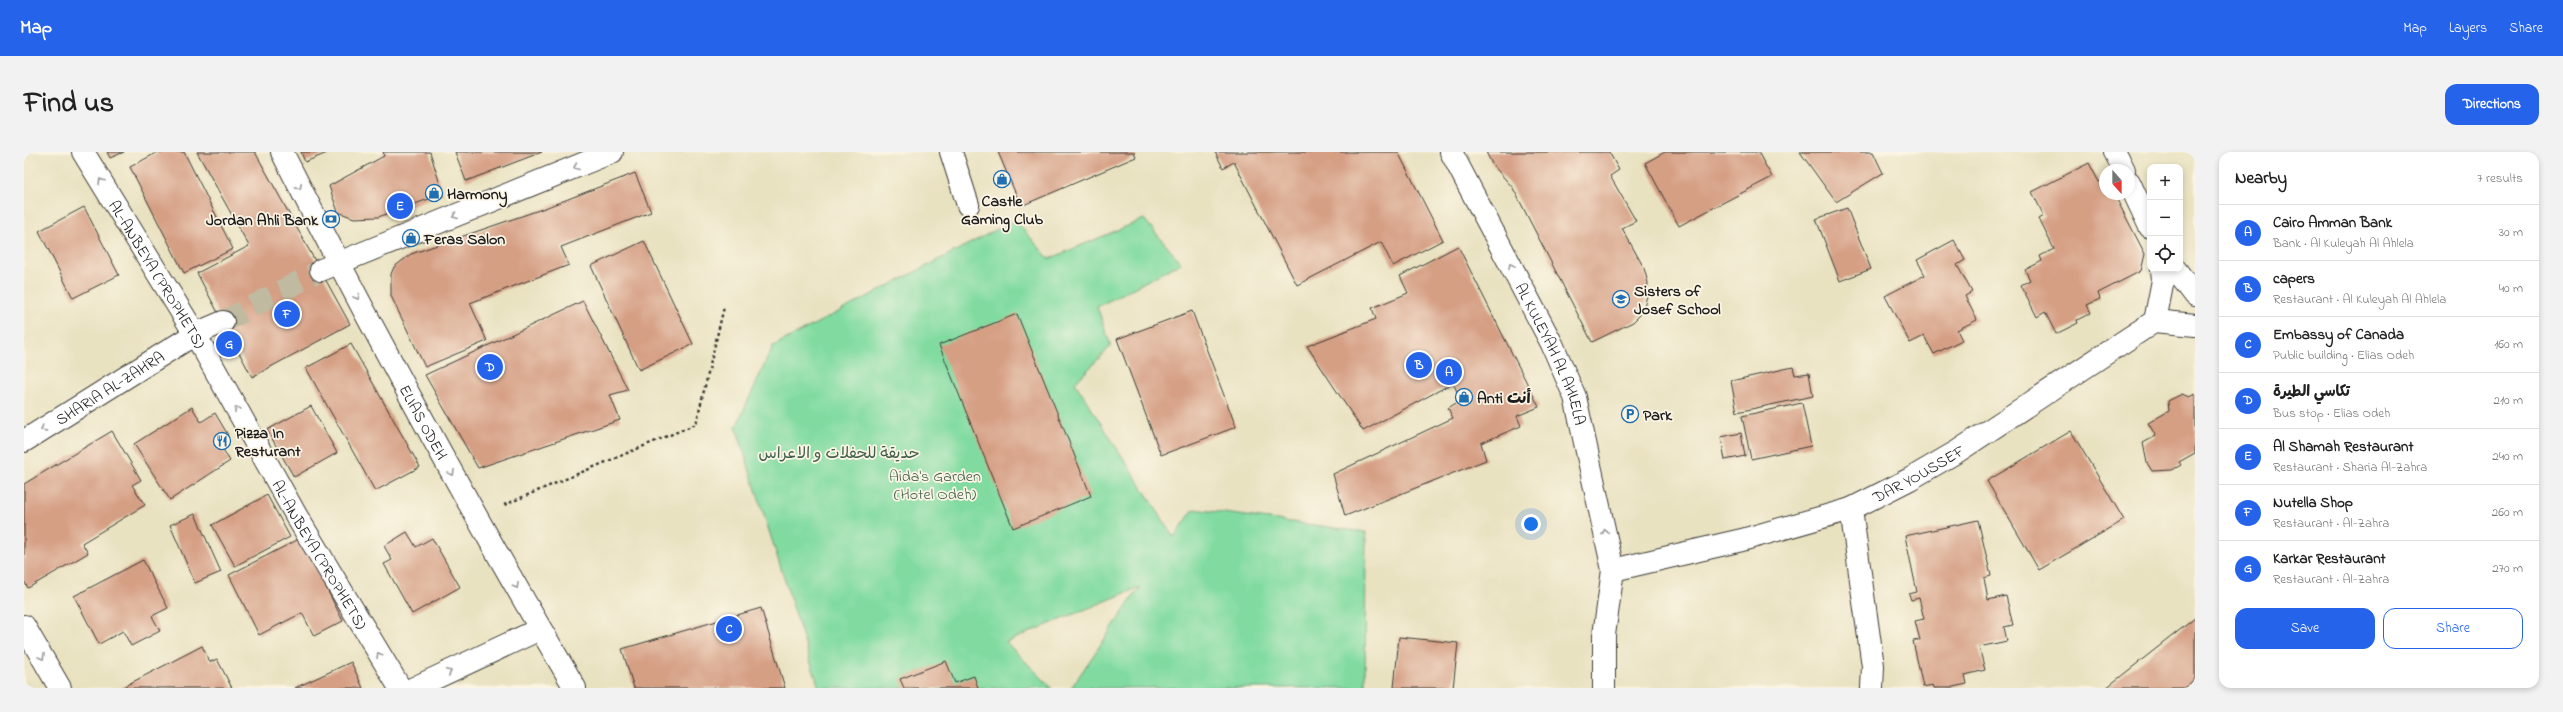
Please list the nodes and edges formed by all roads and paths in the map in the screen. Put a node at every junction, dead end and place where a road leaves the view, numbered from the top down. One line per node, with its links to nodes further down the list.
1 (83, 152): 19 (street, AL-ANBEYA (PROPHETS), one-way to 1)
2 (282, 152): 11 (street, ELIAS ODEH, one-way to 11)
3 (612, 152): 11 (street, one-way to 11)
4 (951, 152): 9 (street)
5 (1451, 152): 23 (street, AL KULEYAH AL AHLELA, one-way to 5)
6 (2115, 152): 7 (street)
7 (2121, 164)
8 (2135, 195): 10 (street)
9 (968, 205)
10 (2147, 221)
11 (329, 267): 22 (street, ELIAS ODEH, one-way to 22)
12 (2162, 272): 16 (street)
13 (2177, 272): 14 (street)
14 (2195, 295)
15 (724, 307): 22 (path)
16 (2155, 321): 18 (street); 21 (street, DAR YOUSSEF)
17 (223, 322): 19 (street, SHARIA AL-ZAHRA)
18 (2195, 325)
19 (195, 334): 20 (street, SHARIA AL-ZAHRA, one-way to 20); 27 (street, AL-ANBEYA (PROPHETS), one-way to 19)
20 (24, 442)
21 (1851, 509): 23 (street, DAR YOUSSEF); 31 (street)
22 (476, 517): 25 (street, ELIAS ODEH, one-way to 25)
23 (1614, 570): 30 (street)
24 (24, 626): 26 (street, one-way to 26)
25 (540, 629): 28 (street, one-way to 25); 29 (street, ELIAS ODEH)
26 (60, 688)
27 (400, 688)
28 (414, 688)
29 (575, 688)
30 (1604, 688)
31 (1872, 688)

